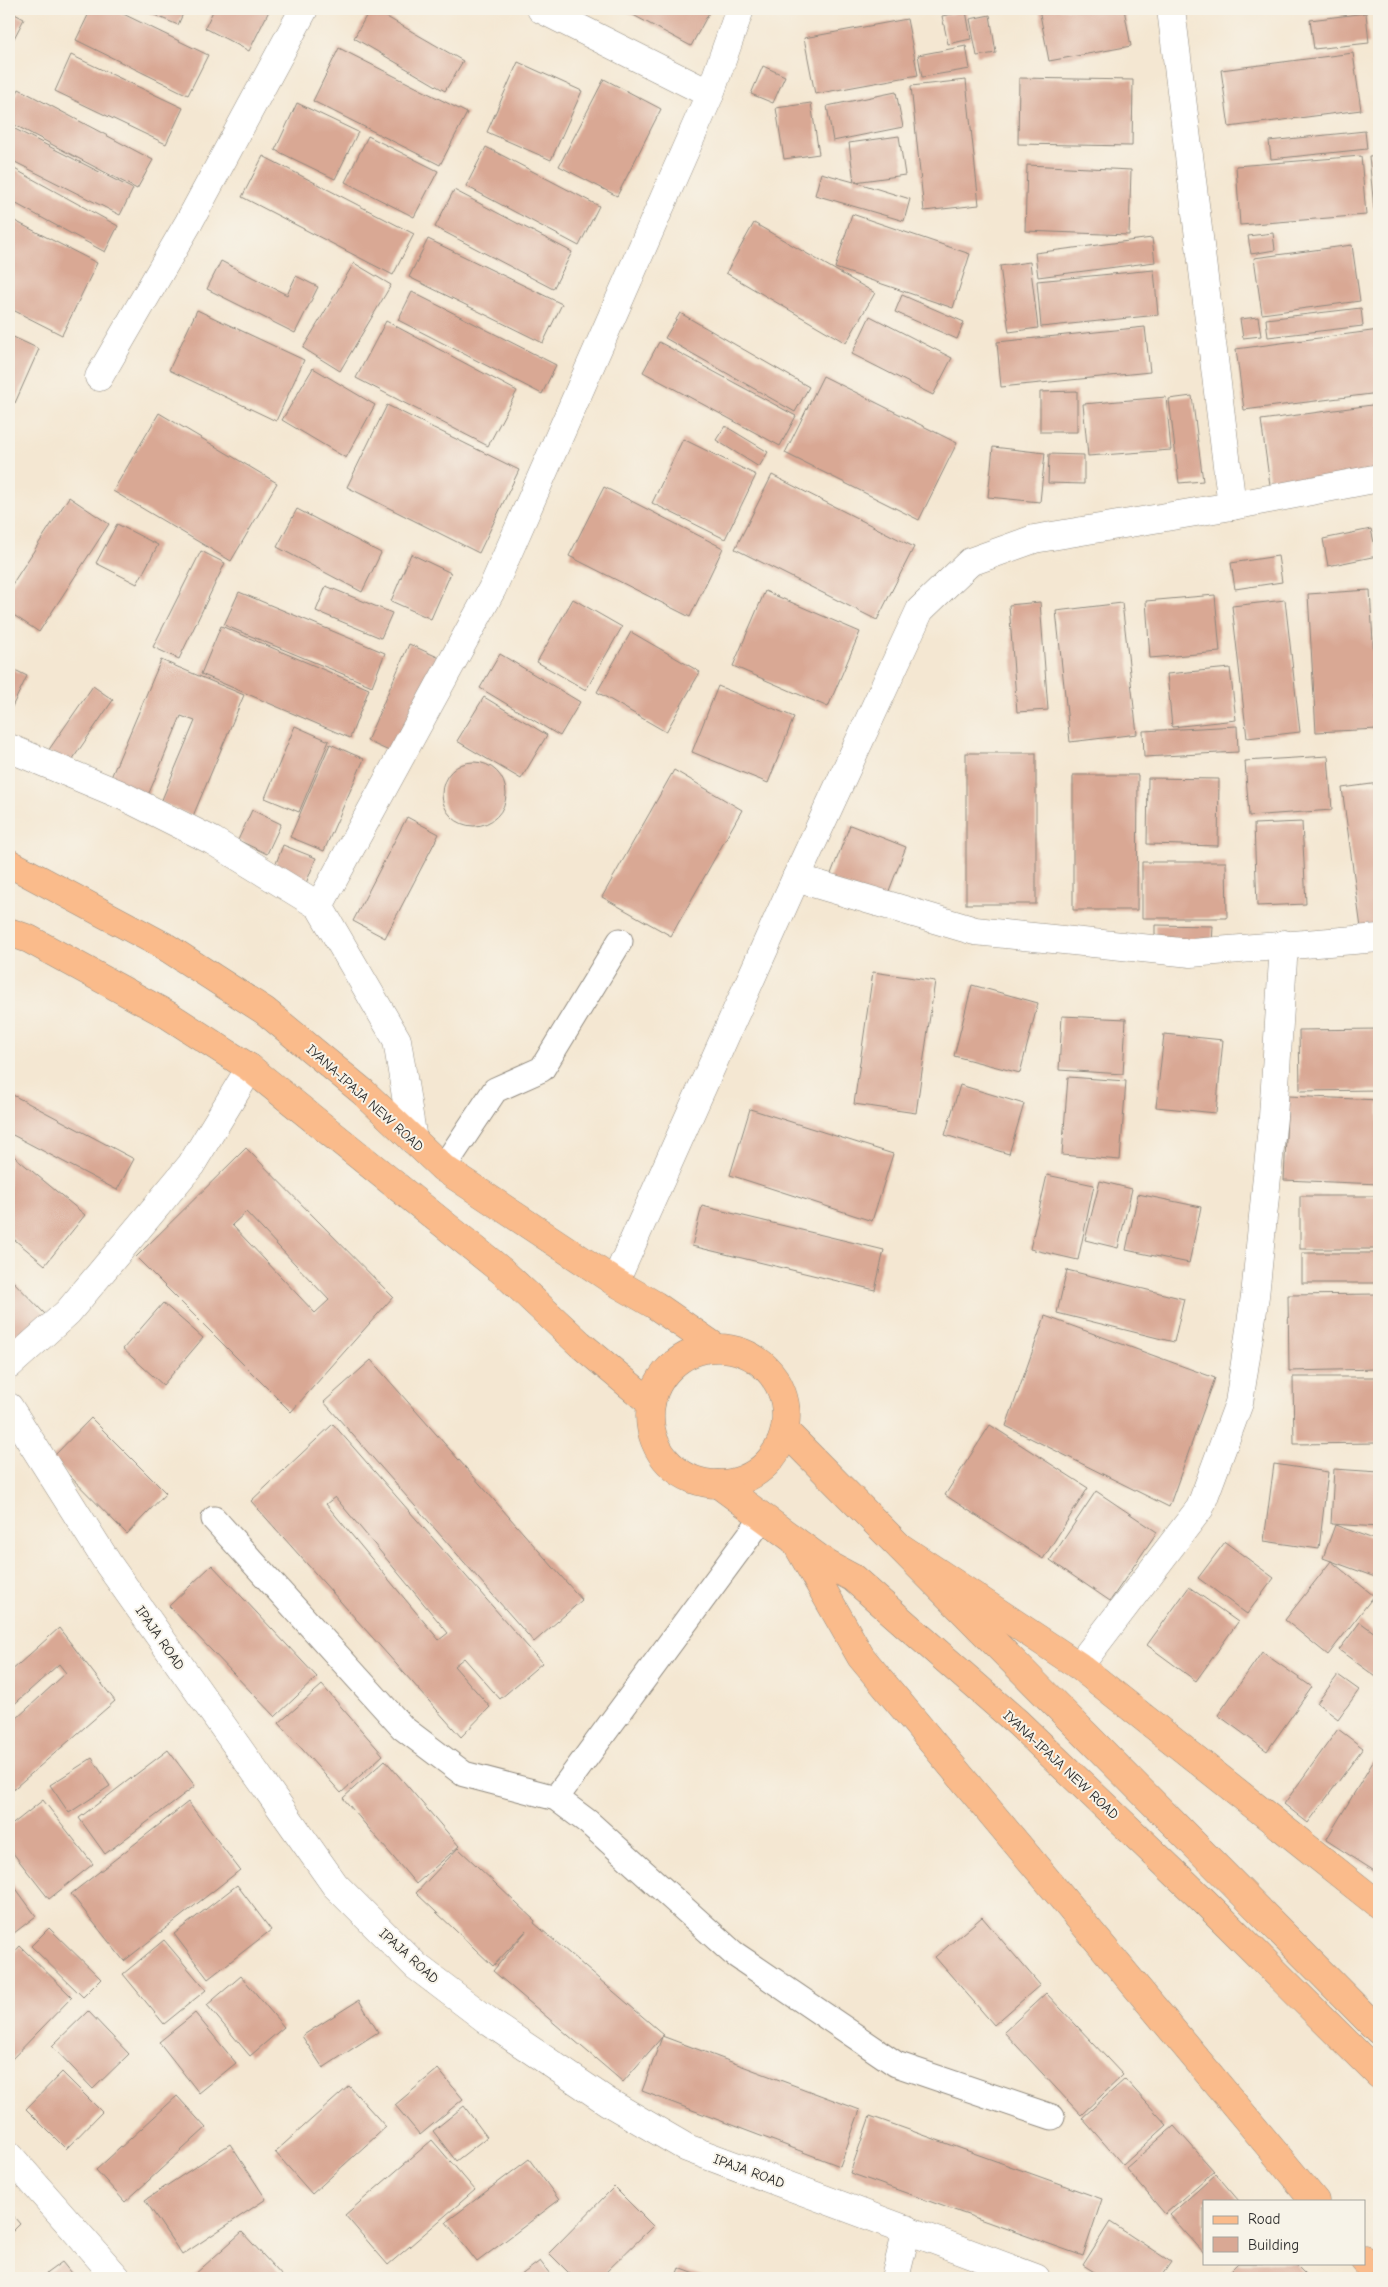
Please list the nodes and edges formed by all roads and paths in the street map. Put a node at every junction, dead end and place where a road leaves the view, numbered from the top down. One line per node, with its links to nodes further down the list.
1 (304, 9): 6 (street)
2 (541, 9): 5 (street)
3 (740, 9): 5 (street)
4 (1171, 9): 8 (street)
5 (710, 94): 12 (street)
6 (99, 377)
7 (1379, 478): 8 (street)
8 (1232, 506): 11 (street)
9 (9, 748): 12 (street)
10 (9, 863): 18 (main road, IYANA-IPAJA NEW ROAD)
11 (796, 878): 16 (street); 20 (street)
12 (319, 906): 18 (street)
13 (9, 932): 17 (main road)
14 (1379, 938): 16 (street)
15 (620, 941): 19 (lane)
16 (1284, 944): 31 (street)
17 (250, 1068): 22 (street); 23 (main road)
18 (413, 1140): 19 (main road, IYANA-IPAJA NEW ROAD)
19 (443, 1168): 20 (main road, IYANA-IPAJA NEW ROAD)
20 (614, 1282): 21 (main road, IYANA-IPAJA NEW ROAD)
21 (714, 1346): 23 (main road); 25 (main road)
22 (9, 1365)
23 (651, 1403): 26 (main road)
24 (9, 1408): 39 (street, IPAJA ROAD)
25 (785, 1431): 26 (main road); 30 (main road)
26 (718, 1484): 27 (main road, IYANA-IPAJA NEW ROAD)
27 (764, 1517): 29 (main road, IYANA-IPAJA NEW ROAD); 32 (lane)
28 (214, 1519): 32 (lane)
29 (795, 1541): 35 (main road, IYANA-IPAJA NEW ROAD); 38 (main road)
30 (900, 1547): 31 (main road); 34 (main road)
31 (1079, 1666): 33 (main road)
32 (556, 1798): 36 (lane)
33 (1379, 1905)
34 (1379, 2031)
35 (1379, 2075)
36 (1052, 2118)
37 (9, 2155): 41 (street)
38 (1314, 2200)
39 (907, 2229): 42 (street); 43 (street, IPAJA ROAD)
40 (1366, 2262): 44 (main road)
41 (117, 2278)
42 (895, 2278)
43 (1036, 2278)
44 (1379, 2278)

